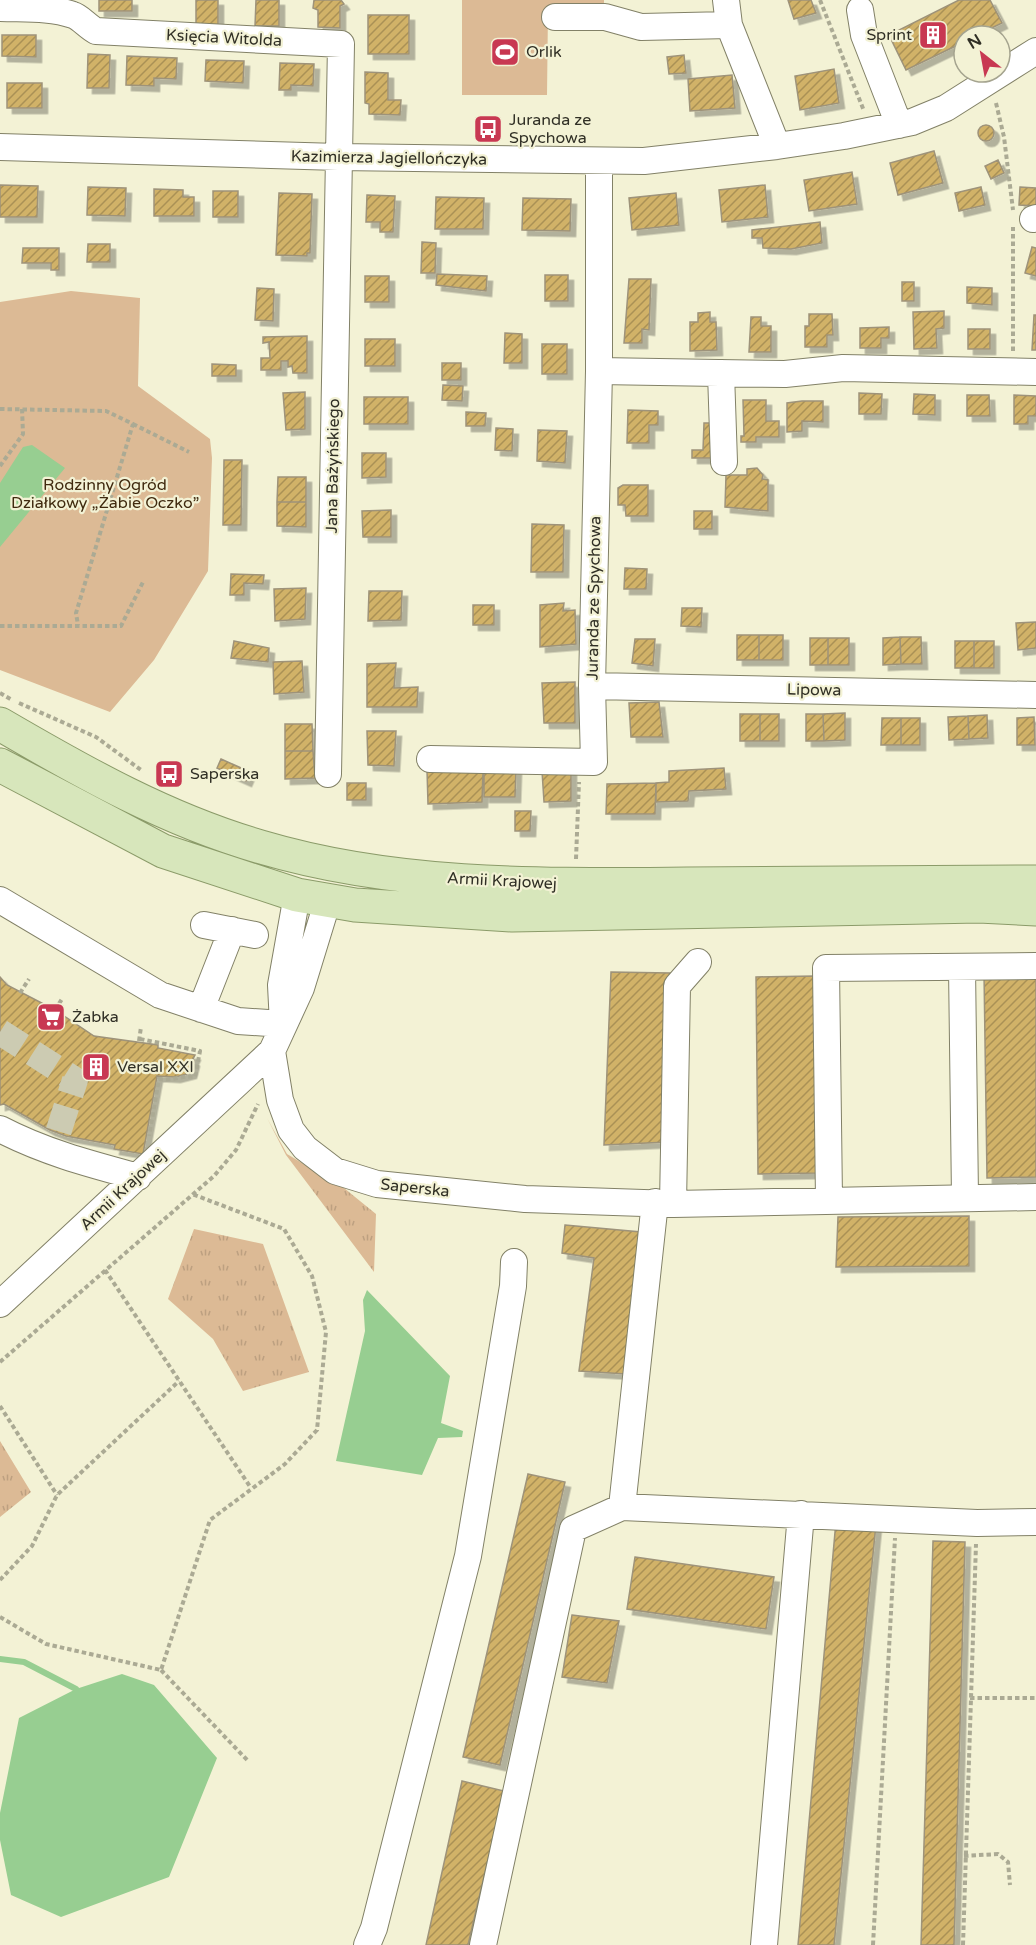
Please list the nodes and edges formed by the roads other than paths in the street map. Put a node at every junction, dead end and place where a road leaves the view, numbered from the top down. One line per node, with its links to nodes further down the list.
1 (726, 0): 6 (street)
2 (0, 8): 3 (street, Księcia Witolda)
3 (76, 8): 11 (street, Księcia Witolda)
4 (860, 10): 8 (street)
5 (555, 17): 6 (street)
6 (729, 26): 9 (street)
7 (1036, 51): 8 (street, Kazimierza Jagiellończyka)
8 (899, 125): 9 (street, Kazimierza Jagiellończyka)
9 (777, 146): 12 (street, Kazimierza Jagiellończyka)
10 (0, 147): 11 (street, Kazimierza Jagiellończyka)
11 (338, 157): 12 (street, Kazimierza Jagiellończyka); 22 (street, Jana Bażyńskiego)
12 (599, 162): 13 (street, Juranda ze Spychowa)
13 (599, 371): 15 (street); 17 (street, Juranda ze Spychowa)
14 (1024, 371): 15 (street)
15 (721, 373): 16 (street)
16 (724, 462)
17 (592, 686): 18 (street, Lipowa); 20 (street, Juranda ze Spychowa)
18 (1036, 695)
19 (0, 724): 23 (main road, Armii Krajowej)
20 (430, 759)
21 (0, 765): 25 (main road, Armii Krajowej)
22 (328, 774)
23 (320, 862): 24 (main road, Armii Krajowej); 25 (main road)
24 (1036, 882)
25 (312, 897): 27 (main road, Armii Krajowej); 33 (street)
26 (0, 900): 32 (street)
27 (1036, 909)
28 (204, 925): 32 (street)
29 (698, 962): 40 (street)
30 (1036, 966): 31 (street)
31 (962, 967): 37 (street); 39 (street)
32 (201, 1009): 33 (street)
33 (283, 1024): 34 (street)
34 (272, 1051): 36 (street, Armii Krajowej); 40 (street, Saperska)
35 (0, 1129): 36 (street)
36 (138, 1177): 42 (street, Armii Krajowej)
37 (965, 1197): 38 (street, Saperska); 39 (street, Saperska)
38 (1036, 1197)
39 (829, 1199): 40 (street, Saperska)
40 (664, 1203): 43 (street)
41 (514, 1262): 46 (street)
42 (0, 1304)
43 (622, 1507): 44 (street); 47 (street)
44 (801, 1514): 45 (street); 48 (street)
45 (1036, 1522)
46 (367, 1945)
47 (483, 1945)
48 (764, 1945)

